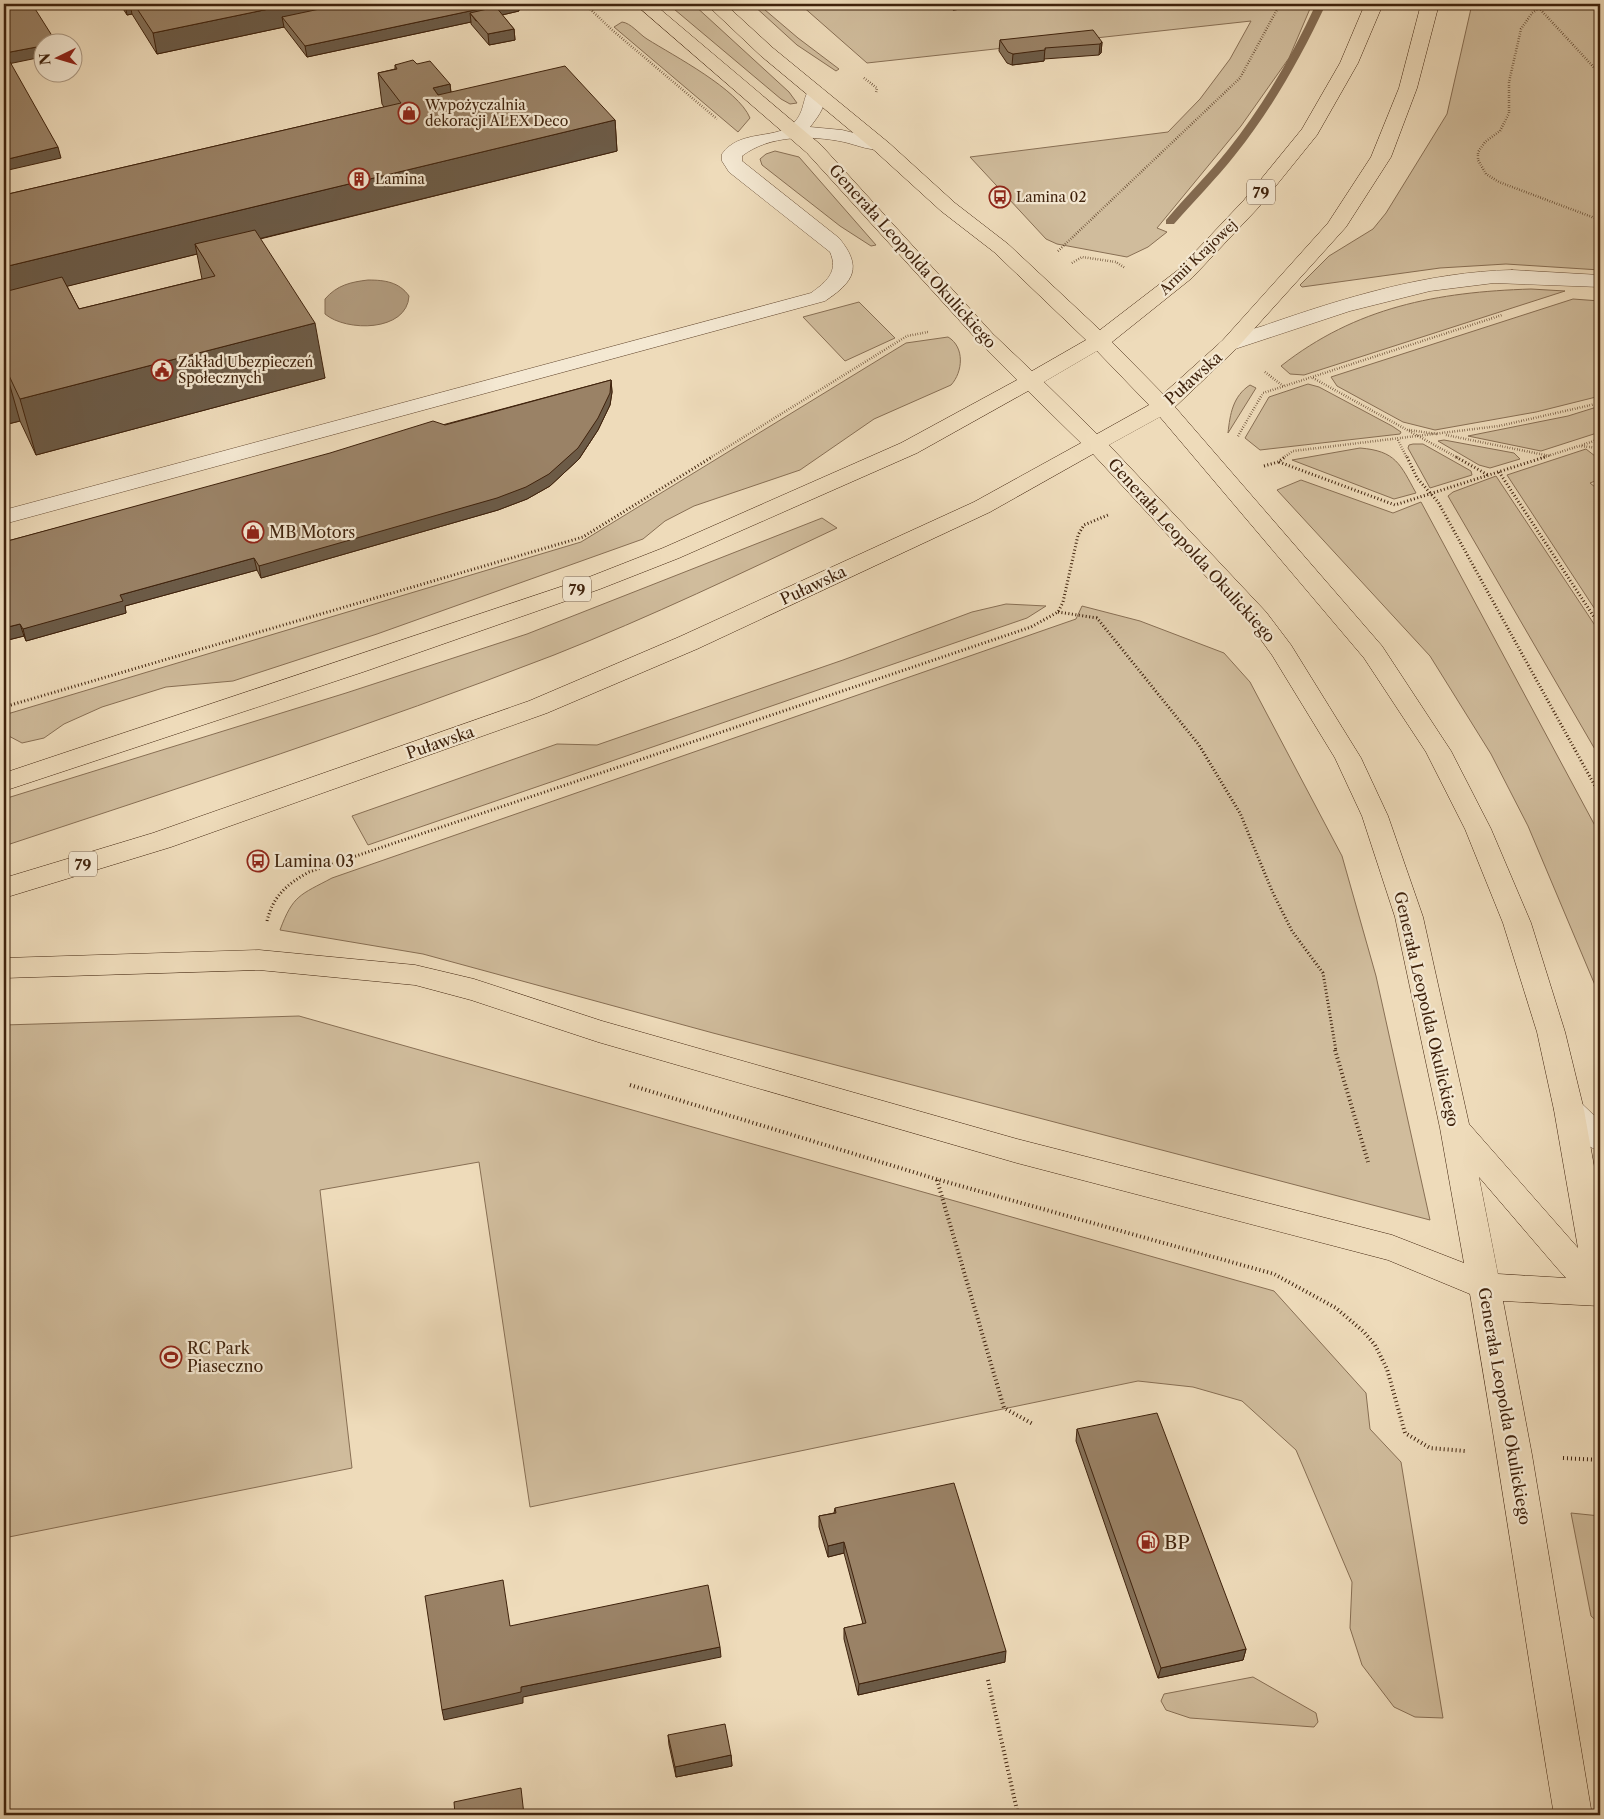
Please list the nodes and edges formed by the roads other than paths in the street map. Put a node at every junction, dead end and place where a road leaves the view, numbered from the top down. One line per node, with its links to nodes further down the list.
1 (644, 4): 6 (main road, Generała Leopolda Okulickiego)
2 (715, 4): 5 (main road)
3 (1374, 4): 9 (main road, Armii Krajowej / 79)
4 (1430, 4): 10 (main road, 79)
5 (816, 92): 6 (street); 7 (main road)
6 (796, 132): 7 (street); 11 (main road, Generała Leopolda Okulickiego); 14 (street)
7 (879, 145): 9 (main road)
8 (1600, 281): 10 (street, Puławska)
9 (1099, 341): 11 (main road, 79); 12 (main road)
10 (1229, 345): 12 (main road, Puławska / 79)
11 (1031, 381): 13 (main road, Generała Leopolda Okulickiego); 15 (main road, 79)
12 (1163, 406): 13 (main road, Puławska / 79); 18 (main road)
13 (1094, 442): 16 (main road, Puławska / 79); 19 (main road, Generała Leopolda Okulickiego)
14 (4, 518)
15 (4, 782)
16 (4, 888)
17 (4, 968): 22 (main road)
18 (1570, 1110): 20 (street); 21 (main road)
19 (1456, 1128): 22 (main road, Generała Leopolda Okulickiego); 23 (main road)
20 (1600, 1139)
21 (1600, 1285)
22 (1484, 1287): 23 (main road); 24 (main road, Generała Leopolda Okulickiego)
23 (1600, 1293)
24 (1574, 1815)

